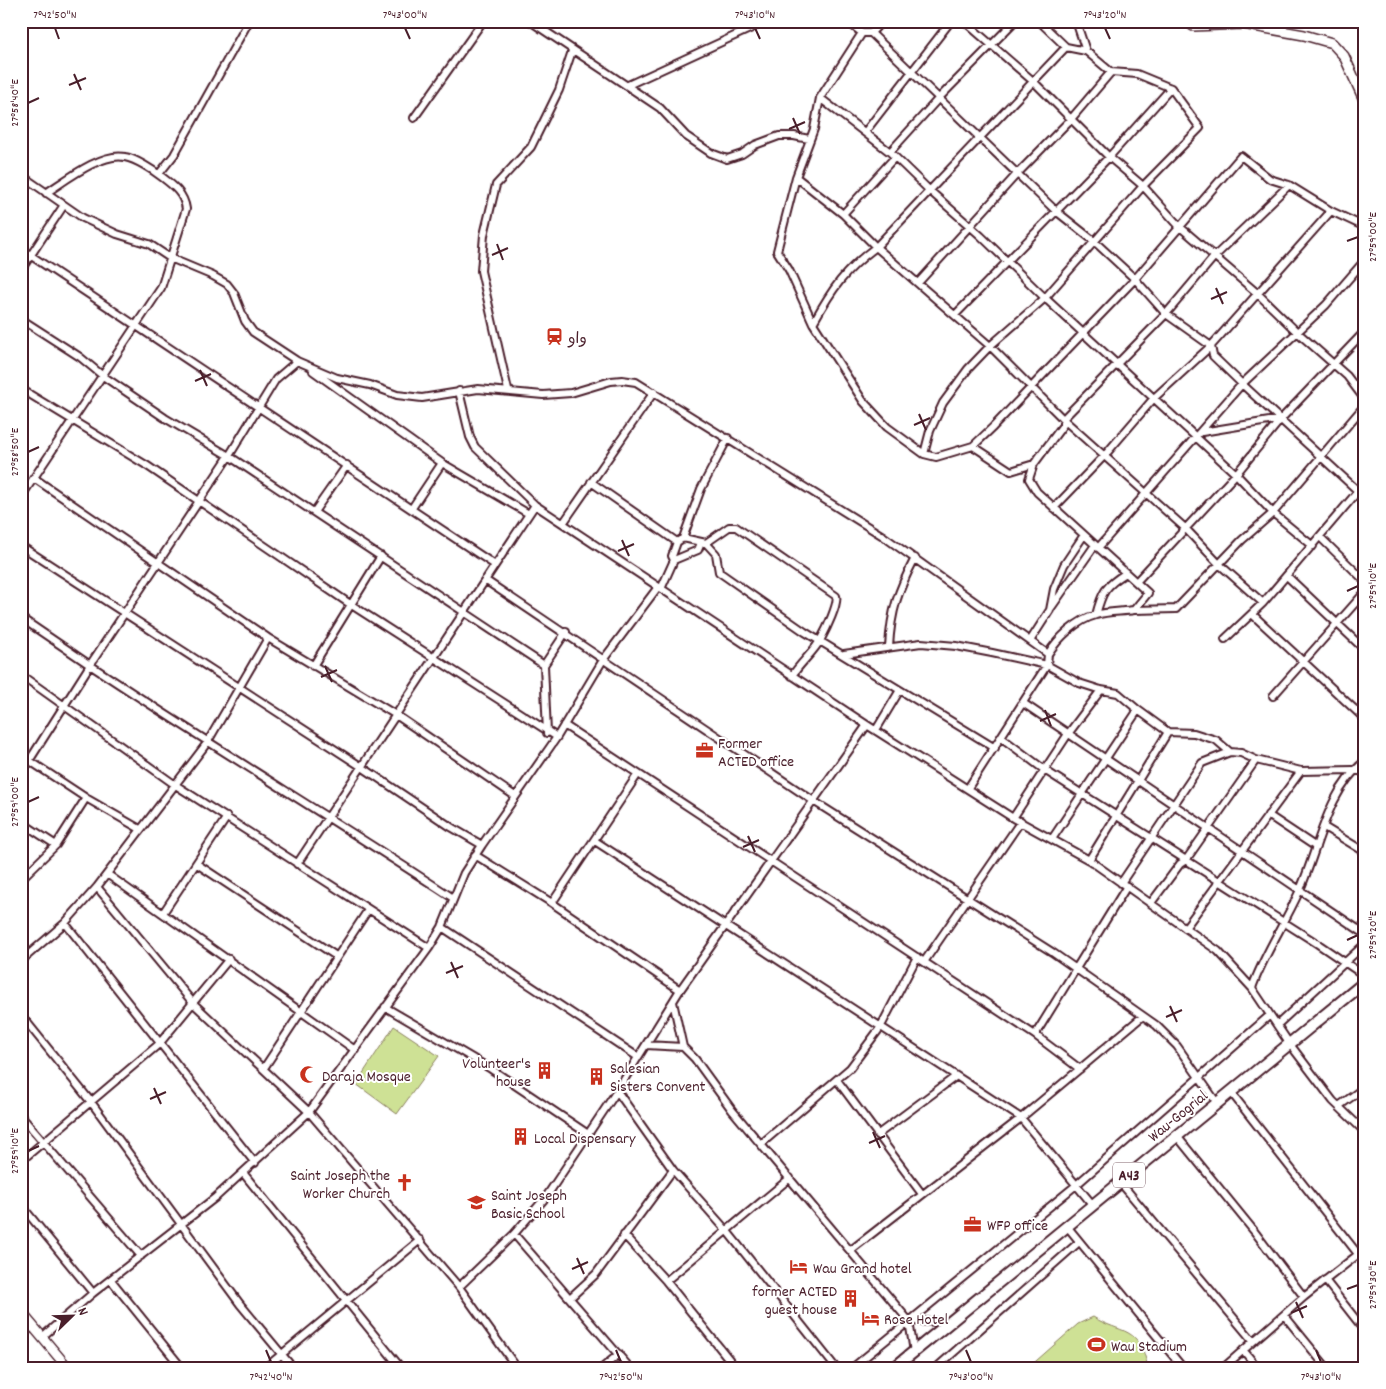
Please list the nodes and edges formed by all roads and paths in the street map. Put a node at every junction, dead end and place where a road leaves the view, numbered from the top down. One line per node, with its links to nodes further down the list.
1 (249, 21): 34 (street)
2 (483, 21): 27 (street)
3 (530, 21): 17 (street)
4 (767, 21): 22 (street)
5 (847, 21): 13 (street)
6 (882, 21): 14 (street)
7 (951, 21): 20 (street)
8 (964, 21): 15 (street)
9 (1015, 21): 15 (street)
10 (1039, 21): 16 (street)
11 (1076, 21): 18 (street)
12 (1188, 21): 26 (street)
13 (862, 33): 14 (street); 24 (street)
14 (871, 33): 20 (street)
15 (993, 45): 21 (street); 25 (street)
16 (1066, 47): 18 (street); 21 (street)
17 (572, 51): 22 (street); 80 (street)
18 (1086, 51): 19 (street)
19 (1111, 72): 23 (street); 28 (street)
20 (912, 73): 25 (street); 29 (street)
21 (1034, 82): 28 (street); 30 (street)
22 (628, 85): 31 (street)
23 (1172, 88): 33 (street); 39 (street)
24 (820, 98): 29 (street); 31 (street)
25 (938, 99): 30 (street); 32 (street)
26 (1365, 102)
27 (414, 118)
28 (1071, 119): 33 (street); 35 (street)
29 (864, 132): 32 (street)
30 (980, 136): 35 (street); 40 (street)
31 (809, 139): 37 (street)
32 (893, 154): 40 (street); 45 (street)
33 (1109, 156): 39 (street); 44 (street)
34 (158, 174): 41 (street); 53 (street)
35 (1017, 174): 44 (street); 47 (street)
36 (21, 175): 41 (street)
37 (796, 177): 45 (street); 65 (street)
38 (1289, 185): 43 (street); 46 (street); 54 (street)
39 (1143, 186): 46 (street); 49 (street)
40 (928, 190): 47 (street); 50 (street)
41 (46, 193): 42 (street)
42 (64, 205): 52 (street); 53 (street)
43 (1331, 210): 48 (street); 60 (street)
44 (1056, 211): 49 (street); 56 (street)
45 (843, 214): 50 (street)
46 (1179, 226): 54 (street); 58 (street)
47 (970, 227): 56 (street); 59 (street)
48 (1365, 227)
49 (1094, 241): 58 (street); 61 (street)
50 (876, 247): 59 (street); 65 (street)
51 (21, 249): 52 (street)
52 (31, 256): 57 (street); 66 (street)
53 (170, 258): 66 (street); 72 (street)
54 (1214, 258): 60 (street); 62 (street)
55 (1365, 260): 68 (street)
56 (1006, 262): 61 (street); 63 (street)
57 (21, 270)
58 (1135, 279): 62 (street); 69 (street)
59 (918, 284): 63 (street)
60 (1257, 293): 68 (street); 71 (street)
61 (1045, 298): 69 (street); 70 (street)
62 (1166, 314): 71 (street); 73 (street)
63 (955, 315): 70 (street)
64 (21, 319): 76 (street)
65 (813, 323): 93 (street)
66 (137, 328): 76 (street); 85 (street)
67 (1365, 331): 75 (street)
68 (1296, 332): 75 (street); 77 (street)
69 (1083, 333): 73 (street); 78 (street)
70 (990, 346): 78 (street); 93 (street)
71 (1211, 346): 77 (street); 83 (street)
72 (297, 361): 74 (street); 85 (street)
73 (1116, 364): 83 (street); 87 (street)
74 (306, 366): 81 (street); 97 (street)
75 (1333, 366): 84 (street); 88 (street)
76 (103, 376): 89 (street); 95 (street)
77 (1242, 384): 88 (street); 90 (street)
78 (1032, 388): 87 (street); 92 (street)
79 (21, 389): 89 (street)
80 (508, 390): 81 (street); 82 (street)
81 (458, 391): 109 (street)
82 (654, 392): 91 (street); 102 (street)
83 (1154, 398): 90 (street); 94 (street)
84 (1365, 400)
85 (260, 406): 95 (street); 99 (street)
86 (1365, 406): 96 (street)
87 (1063, 419): 94 (street); 98 (street)
88 (1281, 419): 90 (street); 96 (street); 100 (street)
89 (72, 420): 101 (street); 108 (street)
90 (1200, 435): 100 (street); 105 (street)
91 (728, 438): 119 (street); 125 (street)
92 (973, 446): 93 (street); 98 (street)
93 (924, 454)
94 (1105, 455): 105 (street); 111 (street)
95 (228, 456): 108 (street); 112 (street)
96 (1319, 457): 104 (street); 113 (street)
97 (442, 462): 110 (street); 114 (street)
98 (1034, 464): 111 (street)
99 (347, 465): 110 (street); 112 (street)
100 (1236, 474): 113 (street); 116 (street)
101 (34, 478): 106 (street); 127 (street)
102 (591, 482): 115 (street); 119 (street)
103 (1365, 483): 104 (street)
104 (1357, 490): 107 (street); 118 (street)
105 (1146, 494): 116 (street); 123 (street)
106 (21, 498)
107 (1365, 500)
108 (198, 501): 127 (street); 138 (street)
109 (535, 505): 114 (street); 115 (street)
110 (412, 508): 128 (street)
111 (1054, 508): 117 (street)
112 (314, 512): 124 (street)
113 (1273, 513): 122 (street); 129 (street)
114 (528, 514): 128 (street)
115 (564, 522): 135 (street)
116 (1185, 528): 129 (street); 134 (street)
117 (1084, 535): 123 (street); 139 (street)
118 (1320, 537): 122 (street); 133 (street)
119 (680, 540): 120 (street); 126 (street)
120 (703, 543): 126 (street); 150 (street); 150 (street)
121 (21, 546): 142 (street)
122 (1313, 546): 131 (street)
123 (1097, 547): 130 (street); 139 (street)
124 (381, 556): 138 (street); 141 (street)
125 (915, 558): 151 (street); 152 (street)
126 (674, 560): 135 (street)
127 (157, 562): 142 (street); 148 (street)
128 (495, 564): 132 (street)
129 (1219, 564): 137 (street); 140 (street)
130 (1126, 573): 134 (street); 144 (street)
131 (1287, 576): 137 (street); 146 (street)
132 (486, 580): 141 (street); 147 (street)
133 (1365, 581)
134 (1136, 582): 140 (street)
135 (660, 588): 157 (street); 164 (street)
136 (1365, 592): 146 (street)
137 (1263, 603): 143 (street)
138 (350, 604): 156 (street); 162 (street)
139 (1050, 610): 151 (street)
140 (1134, 610): 144 (street)
141 (464, 612): 156 (street); 160 (street)
142 (124, 614): 159 (street); 165 (street)
143 (1252, 614): 149 (street); 158 (street)
144 (1096, 615): 155 (street)
145 (21, 618): 159 (street)
146 (1338, 623): 153 (street); 158 (street)
147 (566, 632): 157 (street); 160 (street)
148 (268, 638): 162 (street); 165 (street)
149 (1225, 639)
150 (821, 640): 154 (street); 164 (street)
151 (1030, 641): 155 (street)
152 (889, 647): 154 (street); 161 (street)
153 (1365, 650)
154 (844, 654): 166 (street)
155 (1048, 654): 161 (street)
156 (433, 659): 172 (street); 177 (street)
157 (602, 660): 174 (street); 202 (street)
158 (1302, 662): 168 (street); 173 (street)
159 (90, 665): 170 (street); 182 (street)
160 (544, 665): 177 (street)
161 (1047, 665): 167 (street); 169 (street)
162 (313, 666): 172 (street)
163 (21, 675): 170 (street)
164 (792, 676): 175 (street)
165 (238, 688): 182 (street); 190 (street)
166 (900, 690): 176 (street); 183 (street)
167 (1101, 690): 171 (street); 179 (street)
168 (1273, 696)
169 (1023, 703): 179 (street); 181 (street)
170 (64, 706): 186 (street); 197 (street)
171 (1138, 710): 178 (street); 187 (street)
172 (396, 716): 190 (street); 200 (street)
173 (1365, 719)
174 (564, 725): 180 (street); 195 (street)
175 (867, 725): 176 (street); 202 (street)
176 (876, 730): 198 (street)
177 (547, 732): 180 (street)
178 (1168, 732): 184 (street); 196 (street)
179 (1068, 734): 187 (street); 192 (street)
180 (557, 738): 200 (street)
181 (1002, 738): 183 (street); 192 (street)
182 (207, 743): 197 (street); 205 (street)
183 (995, 748): 198 (street)
184 (1230, 752): 188 (street); 203 (street)
185 (21, 755): 186 (street)
186 (29, 760): 201 (street)
187 (1105, 760): 196 (street); 199 (street)
188 (1256, 760): 193 (street); 212 (street)
189 (1365, 761): 191 (street)
190 (362, 766): 205 (street); 218 (street)
191 (1353, 770): 193 (street); 194 (street); 211 (street)
192 (1046, 771): 199 (street); 208 (street)
193 (1301, 771): 204 (street)
194 (1365, 772)
195 (638, 774): 216 (street); 223 (street)
196 (1138, 782): 203 (street); 206 (street)
197 (174, 784): 207 (street); 213 (street)
198 (968, 788): 208 (street)
199 (1083, 794): 206 (street); 215 (street)
200 (515, 796): 218 (street)
201 (86, 798): 213 (street); 217 (street)
202 (815, 802): 223 (street); 235 (street)
203 (1174, 805): 212 (street); 214 (street)
204 (1268, 815): 219 (street); 220 (street)
205 (328, 816): 227 (street); 234 (street)
206 (1118, 816): 214 (street); 224 (street)
207 (227, 818): 226 (street); 227 (street)
208 (1013, 818): 209 (street)
209 (1021, 821): 215 (street); 235 (street)
210 (21, 822): 217 (street)
211 (1324, 827): 219 (street); 221 (street)
212 (1207, 828): 220 (street); 225 (street)
213 (140, 829): 228 (street)
214 (1151, 838): 225 (street); 231 (street)
215 (1052, 839): 224 (street)
216 (595, 841): 236 (street); 242 (street)
217 (56, 844): 229 (street)
218 (482, 844): 222 (street)
219 (1316, 847): 233 (street)
220 (1243, 852): 230 (street); 233 (street)
221 (1365, 852)
222 (475, 855): 234 (street); 236 (street)
223 (771, 859): 242 (street); 249 (street)
224 (1089, 860): 231 (street)
225 (1186, 860): 230 (street); 237 (street)
226 (197, 864): 239 (street); 248 (street)
227 (297, 864): 238 (street)
228 (107, 874): 232 (street); 239 (street)
229 (21, 879)
230 (1220, 881): 240 (street); 244 (street)
231 (1124, 885): 237 (street); 254 (street)
232 (98, 887): 241 (street); 260 (street)
233 (1300, 889): 240 (street); 245 (street)
234 (453, 898): 243 (street)
235 (967, 899): 252 (street); 254 (street)
236 (552, 903): 258 (street)
237 (1152, 903): 244 (street)
238 (368, 910): 247 (street); 248 (street)
239 (163, 913): 250 (street)
240 (1285, 922): 253 (street); 257 (street)
241 (65, 923): 251 (street); 270 (street)
242 (725, 926): 258 (street); 267 (street)
243 (442, 927): 247 (street); 274 (street)
244 (1185, 928): 257 (street)
245 (1365, 934)
246 (1365, 944): 253 (street)
247 (429, 948): 261 (street)
248 (336, 956): 262 (street)
249 (917, 958): 252 (street); 267 (street)
250 (229, 960): 260 (street); 262 (street)
251 (21, 961)
252 (924, 962): 268 (street)
253 (1345, 963): 255 (street); 266 (street)
254 (1075, 968): 265 (street); 268 (street)
255 (1365, 976)
256 (1365, 982): 269 (main road, Wau-Gogrial / A43)
257 (1252, 988): 264 (street)
258 (680, 990): 259 (street)
259 (673, 1002): 271 (street); 272 (street)
260 (194, 1004): 270 (street); 275 (street)
261 (385, 1007): 273 (street); 290 (street)
262 (302, 1012): 273 (street); 275 (street)
263 (21, 1015): 283 (street)
264 (1270, 1015): 266 (street); 278 (street)
265 (1143, 1016): 276 (street); 278 (street)
266 (1277, 1025): 269 (street)
267 (880, 1028): 277 (street); 279 (street)
268 (1035, 1035): 276 (street)
269 (1289, 1043): 282 (main road, Wau-Gogrial / A43); 285 (street)
270 (160, 1044): 283 (street); 296 (street)
271 (646, 1045): 272 (street); 274 (street)
272 (682, 1047): 294 (street)
273 (355, 1050): 286 (street)
274 (638, 1057): 281 (street)
275 (264, 1068): 286 (street)
276 (1080, 1069): 288 (street)
277 (955, 1077): 288 (street); 291 (street)
278 (1198, 1077): 284 (street); 301 (street)
279 (837, 1080): 291 (street); 294 (street)
280 (1365, 1087): 285 (street)
281 (617, 1091): 290 (street); 297 (street)
282 (1230, 1091): 284 (main road, Wau-Gogrial / A43); 314 (street)
283 (91, 1102): 293 (street); 306 (street)
284 (1216, 1103): 292 (main road, Wau-Gogrial / A43)
285 (1338, 1106): 289 (street)
286 (309, 1112): 296 (street); 310 (street)
287 (21, 1116): 293 (street)
288 (1021, 1118): 301 (street); 302 (street)
289 (1365, 1132)
290 (588, 1134): 308 (street)
291 (877, 1135): 302 (street)
292 (1176, 1135): 300 (main road, Wau-Gogrial / A43); 322 (street)
293 (42, 1142): 295 (street); 315 (street)
294 (761, 1144): 299 (street)
295 (21, 1161)
296 (255, 1163): 298 (street)
297 (673, 1170): 307 (street); 309 (street)
298 (244, 1174): 306 (street); 323 (street)
299 (790, 1178): 307 (street); 313 (street)
300 (1120, 1182): 303 (main road, Wau-Gogrial / A43); 332 (street)
301 (1075, 1186): 303 (street); 326 (street)
302 (922, 1194): 313 (street)
303 (1092, 1204): 305 (main road, Wau-Gogrial / A43)
304 (21, 1205): 320 (street)
305 (1066, 1225): 311 (street); 327 (main road, Wau-Gogrial / A43)
306 (180, 1226): 315 (street); 335 (street)
307 (727, 1231): 318 (street); 346 (street)
308 (514, 1234): 319 (street); 321 (street)
309 (624, 1235): 318 (street); 321 (street)
310 (420, 1240): 319 (street); 323 (street)
311 (1079, 1242): 349 (street); 350 (street)
312 (1365, 1248): 314 (street)
313 (852, 1250): 326 (street)
314 (1358, 1254): 317 (street)
315 (141, 1256): 316 (street)
316 (111, 1280): 320 (street); 338 (street)
317 (1325, 1280): 322 (street); 329 (street)
318 (666, 1281): 345 (street)
319 (458, 1287): 342 (street)
320 (93, 1293): 331 (street)
321 (571, 1297): 336 (street)
322 (1304, 1297): 325 (street)
323 (347, 1300): 335 (street); 341 (street)
324 (21, 1312): 328 (street)
325 (1284, 1315): 332 (street); 353 (street)
326 (909, 1321): 327 (street); 334 (street); 347 (street)
327 (950, 1322): 334 (main road, Wau-Gogrial / A43)
328 (33, 1326): 330 (street); 331 (street)
329 (1365, 1331)
330 (21, 1336)
331 (42, 1337): 337 (street)
332 (1253, 1341): 333 (street)
333 (1243, 1350): 351 (street); 352 (street)
334 (914, 1352): 348 (main road, Wau-Gogrial / A43)
335 (282, 1354): 339 (street); 340 (street)
336 (618, 1354): 343 (street); 344 (street)
337 (68, 1368)
338 (182, 1368)
339 (265, 1368)
340 (293, 1368)
341 (401, 1368)
342 (517, 1368)
343 (602, 1368)
344 (630, 1368)
345 (736, 1368)
346 (836, 1368)
347 (852, 1368)
348 (894, 1368)
349 (936, 1368)
350 (1183, 1368)
351 (1223, 1368)
352 (1258, 1368)
353 (1327, 1368)

